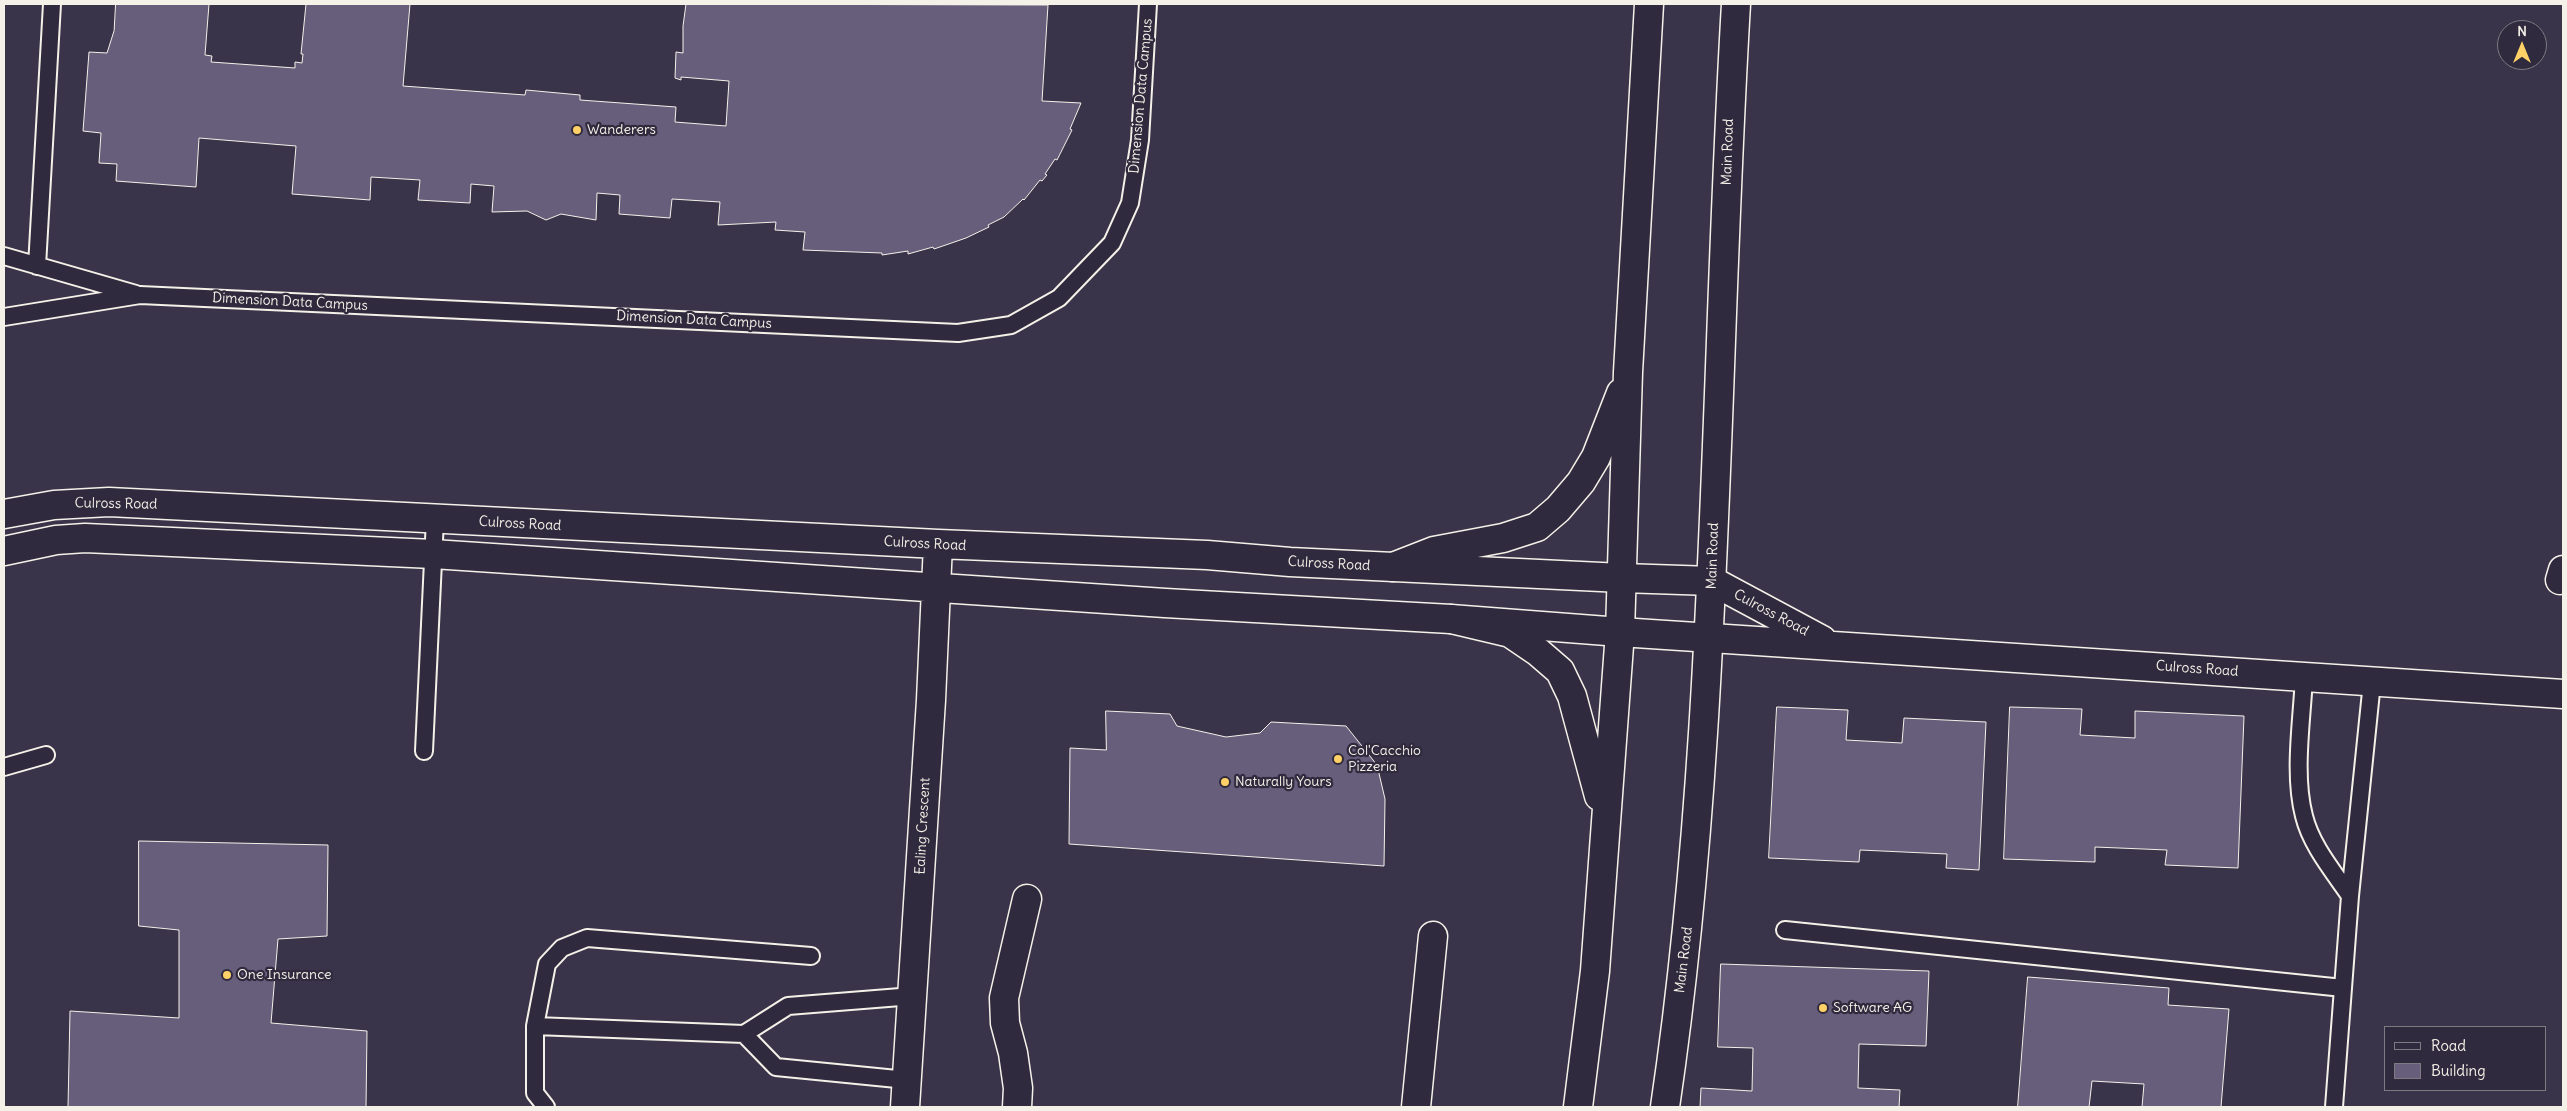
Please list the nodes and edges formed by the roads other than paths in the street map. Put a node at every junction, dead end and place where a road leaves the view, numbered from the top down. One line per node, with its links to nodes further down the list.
1 (52, 4): 6 (lane)
2 (1148, 4): 7 (lane, Dimension Data Campus)
3 (1649, 4): 9 (street)
4 (1736, 4): 17 (street, Main Road)
5 (4, 256): 6 (lane)
6 (37, 266): 7 (lane)
7 (140, 295): 8 (lane, Dimension Data Campus)
8 (4, 317)
9 (1628, 372): 15 (street); 16 (street)
10 (4, 514): 11 (street, Culross Road)
11 (435, 519): 12 (street, Culross Road); 14 (lane)
12 (938, 544): 15 (street, Culross Road); 18 (street, Ealing Crescent)
13 (4, 551): 14 (street, Culross Road)
14 (433, 554): 18 (street, Culross Road); 26 (lane)
15 (1393, 567): 16 (street, Culross Road)
16 (1622, 578): 17 (street, Culross Road); 20 (street)
17 (1712, 581): 21 (street, Main Road); 22 (street, Culross Road)
18 (937, 587): 19 (street, Culross Road); 36 (street, Ealing Crescent)
19 (1451, 619): 20 (street, Culross Road); 29 (street)
20 (1620, 632): 21 (street, Culross Road); 29 (street)
21 (1710, 638): 22 (street, Culross Road); 45 (street, Main Road)
22 (1830, 645): 23 (street, Culross Road)
23 (2304, 677): 24 (street, Culross Road); 30 (lane)
24 (2372, 682): 25 (street, Culross Road); 30 (lane)
25 (2563, 694)
26 (424, 751)
27 (46, 755): 28 (lane)
28 (4, 767)
29 (1606, 822): 44 (street)
30 (2350, 896): 35 (lane)
31 (1028, 899): 42 (street)
32 (1786, 930): 35 (lane)
33 (1433, 936): 43 (street)
34 (811, 956): 37 (lane)
35 (2343, 988): 46 (lane)
36 (913, 996): 38 (lane); 39 (street, Ealing Crescent)
37 (535, 1026): 38 (lane); 40 (lane)
38 (744, 1034): 39 (lane)
39 (907, 1080): 41 (street, Ealing Crescent)
40 (546, 1107)
41 (905, 1107)
42 (1017, 1107)
43 (1416, 1107)
44 (1578, 1107)
45 (1665, 1107)
46 (2334, 1107)

